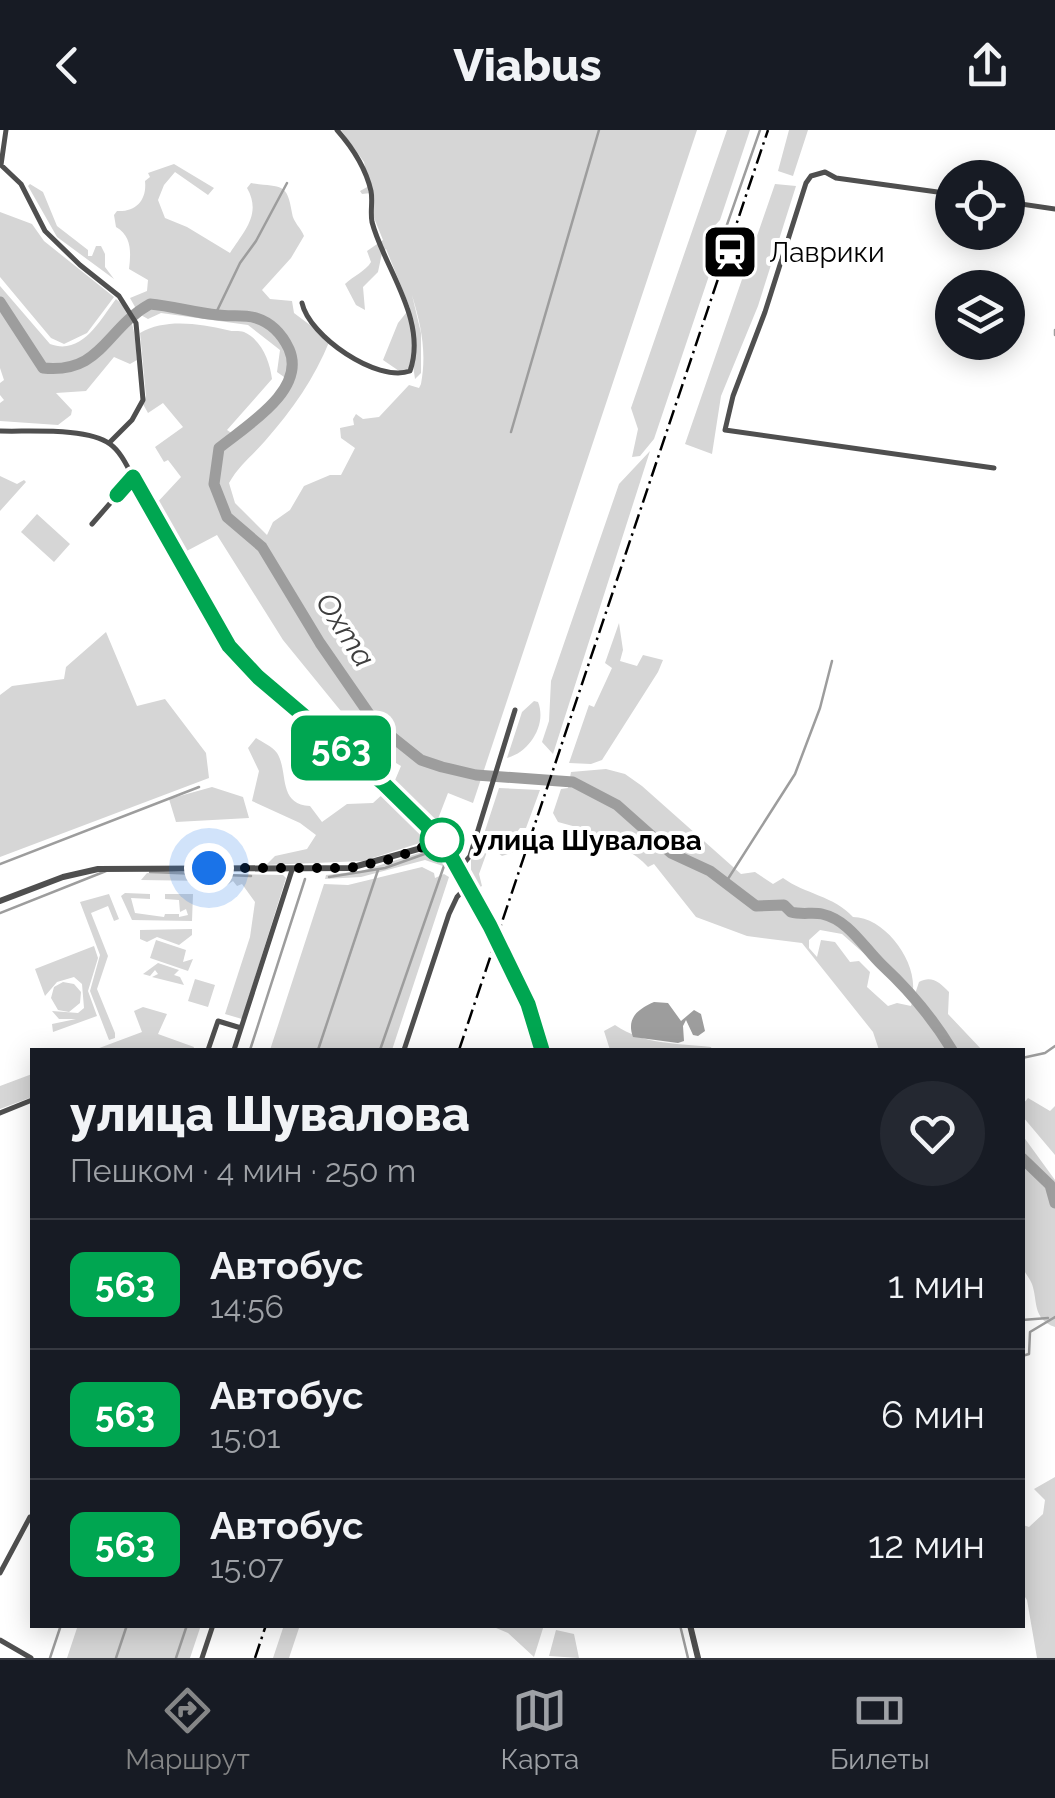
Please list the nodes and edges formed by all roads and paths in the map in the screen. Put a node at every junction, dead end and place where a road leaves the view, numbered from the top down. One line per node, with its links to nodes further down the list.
1 (6, 130): 8 (street)
2 (337, 130): 6 (street)
3 (935, 192): 9 (street)
4 (1025, 205): 5 (street)
5 (1055, 209)
6 (302, 303)
7 (0, 431): 8 (street)
8 (109, 443): 10 (street)
9 (994, 468)
10 (133, 477): 11 (street); 13 (street)
11 (92, 524)
12 (515, 710): 14 (street)
13 (443, 842): 14 (street); 15 (street)
14 (460, 868): 16 (street)
15 (292, 870): 17 (street); 18 (street)
16 (468, 885): 21 (street); 22 (street)
17 (0, 901)
18 (241, 1028): 19 (street); 20 (street)
19 (209, 1048)
20 (235, 1048)
21 (405, 1048)
22 (541, 1048)
23 (30, 1101): 24 (street)
24 (0, 1113)
25 (30, 1517): 26 (street)
26 (0, 1573)
27 (212, 1628): 31 (street)
28 (691, 1628): 32 (street)
29 (0, 1640): 30 (street)
30 (30, 1658)
31 (202, 1658)
32 (698, 1658)

